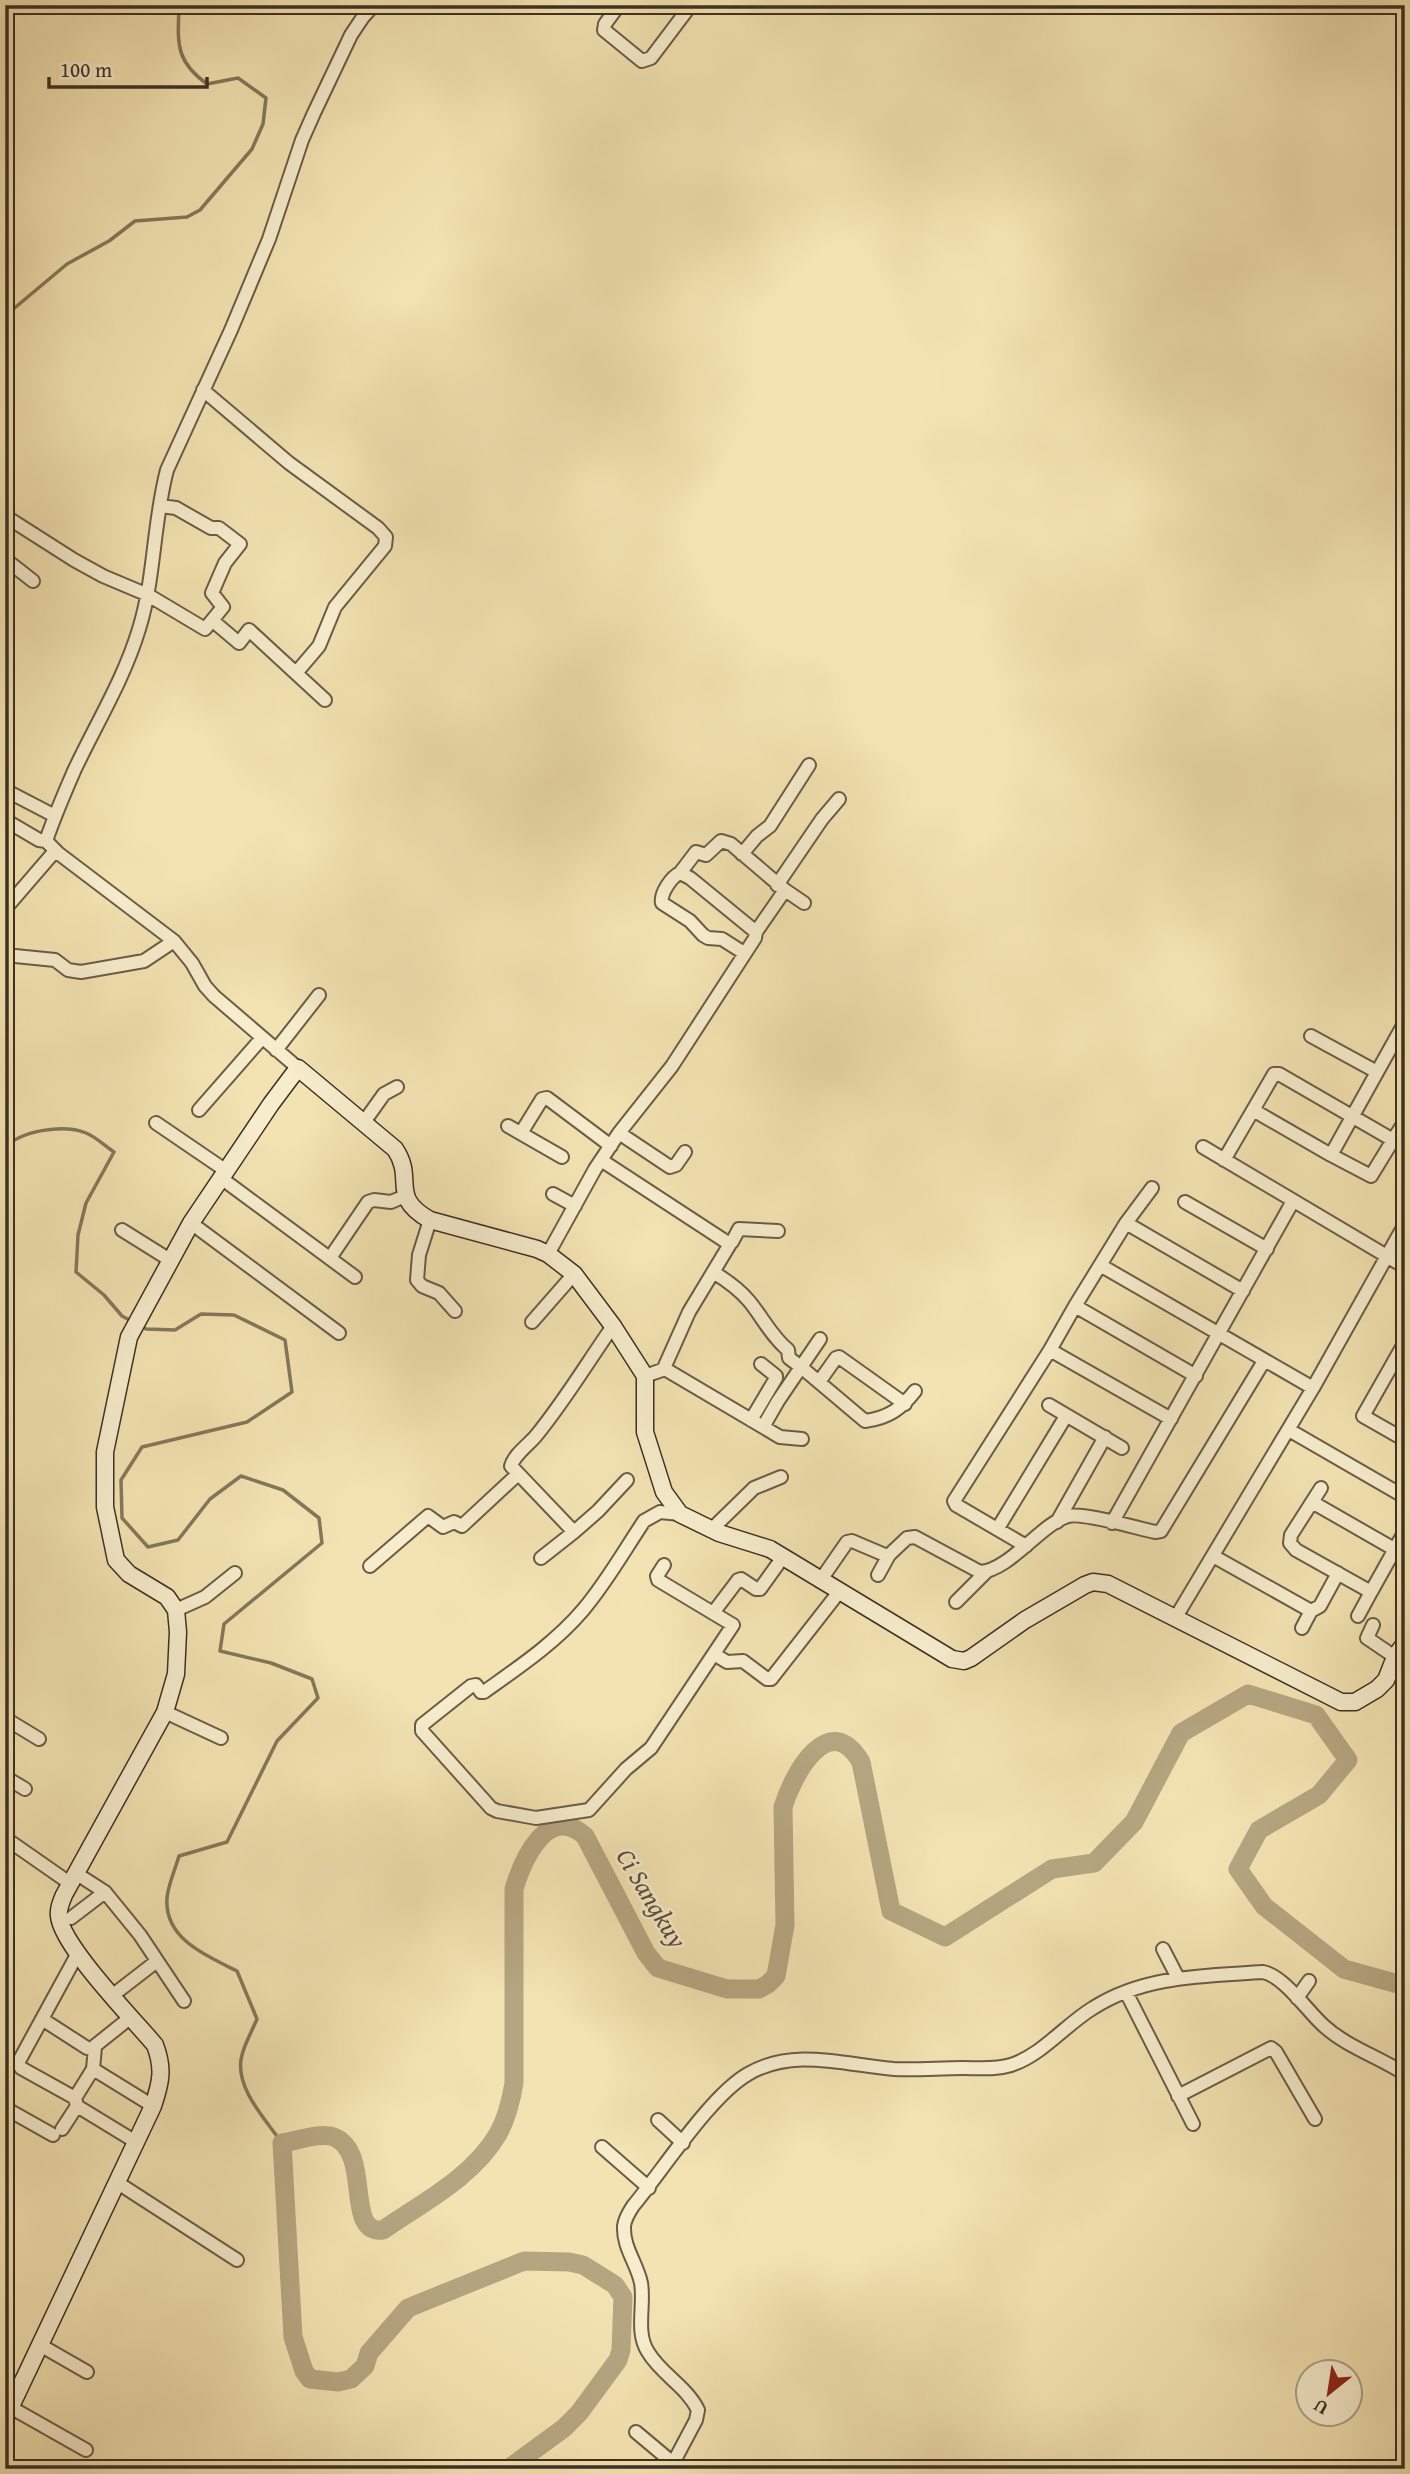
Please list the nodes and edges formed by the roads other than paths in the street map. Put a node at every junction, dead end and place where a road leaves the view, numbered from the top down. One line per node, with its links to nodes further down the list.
1 (374, 5): 4 (street)
2 (619, 5): 3 (street)
3 (691, 5)
4 (203, 390): 5 (street); 11 (street)
5 (160, 506): 9 (street); 10 (street)
6 (5, 516): 9 (street)
7 (5, 559): 8 (street)
8 (33, 580)
9 (148, 595): 10 (street); 16 (street)
10 (213, 621): 11 (street)
11 (296, 673): 12 (street)
12 (325, 700)
13 (809, 765): 19 (street)
14 (5, 790): 16 (street)
15 (839, 799): 21 (street)
16 (55, 816): 18 (street)
17 (5, 820): 18 (street)
18 (50, 846): 23 (street); 25 (street)
19 (742, 854): 20 (street); 21 (street)
20 (680, 873): 24 (street); 26 (street)
21 (781, 888): 22 (street); 24 (street)
22 (804, 903)
23 (5, 909)
24 (756, 932): 26 (street)
25 (174, 941): 27 (street); 31 (street)
26 (744, 953): 44 (street)
27 (5, 955)
28 (319, 995): 32 (street)
29 (1405, 1023): 34 (street)
30 (1311, 1036): 34 (street)
31 (261, 1038): 32 (street); 36 (street)
32 (276, 1050): 33 (street)
33 (298, 1068): 40 (street); 53 (street)
34 (1377, 1072): 38 (street)
35 (397, 1087): 40 (street)
36 (199, 1110)
37 (1253, 1110): 38 (street); 49 (street); 52 (street)
38 (1353, 1115): 45 (street); 49 (street)
39 (1405, 1121): 45 (street)
40 (364, 1122): 56 (street)
41 (156, 1124): 53 (street)
42 (508, 1126): 43 (street)
43 (521, 1133): 46 (street); 50 (street)
44 (619, 1133): 46 (street); 48 (street)
45 (1393, 1140): 49 (street)
46 (611, 1146): 51 (street)
47 (1203, 1147): 52 (street)
48 (685, 1152)
49 (1331, 1155)
50 (562, 1157)
51 (601, 1160): 59 (street); 66 (street)
52 (1224, 1160): 57 (street)
53 (223, 1174): 61 (street); 70 (street)
54 (1152, 1188): 62 (street)
55 (553, 1194): 59 (street)
56 (407, 1200): 60 (street); 70 (street)
57 (1293, 1201): 67 (street); 69 (street)
58 (1185, 1202): 67 (street)
59 (575, 1206): 68 (street)
60 (430, 1220): 68 (street); 79 (street)
61 (191, 1223): 71 (street); 82 (street)
62 (1126, 1223): 72 (street); 77 (street)
63 (1405, 1224): 69 (street)
64 (122, 1230): 71 (street)
65 (778, 1231): 66 (street)
66 (730, 1244): 74 (street)
67 (1267, 1249): 77 (street)
68 (548, 1254): 75 (street)
69 (1387, 1257): 73 (street); 94 (street)
70 (330, 1258): 76 (street)
71 (170, 1260): 136 (street)
72 (1100, 1265): 78 (street); 83 (street)
73 (1405, 1267)
74 (713, 1272): 89 (street); 90 (street)
75 (575, 1275): 80 (street); 81 (street)
76 (355, 1277)
77 (1243, 1291): 83 (street)
78 (1075, 1306): 86 (street); 92 (street)
79 (455, 1311)
80 (532, 1322)
81 (613, 1326): 91 (street); 107 (street)
82 (339, 1333)
83 (1219, 1335): 87 (street); 92 (street)
84 (820, 1339): 89 (street)
85 (1405, 1342): 105 (street)
86 (1050, 1350): 99 (street); 116 (street)
87 (1264, 1361): 94 (street); 115 (street)
88 (761, 1364): 100 (street)
89 (801, 1367): 93 (street); 101 (street)
90 (664, 1368): 91 (street); 100 (street)
91 (646, 1376): 113 (street)
92 (1196, 1376): 99 (street)
93 (819, 1382): 96 (street); 96 (street)
94 (1313, 1388): 102 (street)
95 (915, 1391): 96 (street)
96 (905, 1404)
97 (1049, 1405): 98 (street)
98 (1066, 1416): 103 (street); 116 (street)
99 (1171, 1419): 115 (street)
100 (751, 1420): 101 (street)
101 (763, 1427): 104 (street)
102 (1289, 1430): 111 (street); 124 (street)
103 (1105, 1437): 106 (street); 114 (street)
104 (802, 1439)
105 (1405, 1440)
106 (1122, 1448)
107 (518, 1474): 119 (street); 127 (street)
108 (781, 1476): 117 (street)
109 (627, 1480): 119 (street)
110 (1321, 1488): 112 (street)
111 (1405, 1497)
112 (1312, 1503): 121 (street); 130 (street)
113 (680, 1514): 117 (street); 144 (street)
114 (1057, 1522): 115 (street); 120 (street)
115 (1112, 1523)
116 (998, 1528): 120 (street)
117 (712, 1529): 123 (street)
118 (1405, 1531): 121 (street)
119 (574, 1532): 125 (street)
120 (1026, 1546): 128 (street)
121 (1394, 1549): 134 (street)
122 (888, 1555): 128 (street); 131 (street); 132 (street)
123 (783, 1556): 132 (street); 138 (street)
124 (1213, 1556): 137 (street); 140 (street)
125 (541, 1558)
126 (664, 1565): 138 (street)
127 (370, 1566)
128 (986, 1572): 135 (street)
129 (235, 1573): 136 (street)
130 (1338, 1573): 134 (street); 137 (street)
131 (878, 1575)
132 (820, 1581): 133 (street)
133 (839, 1592): 140 (street); 144 (street)
134 (1371, 1592): 139 (street)
135 (956, 1602)
136 (176, 1610): 145 (street)
137 (1311, 1611): 142 (street)
138 (713, 1613): 144 (street)
139 (1358, 1616)
140 (1176, 1617): 143 (street)
141 (1373, 1625): 143 (street)
142 (1302, 1628)
143 (1401, 1651)
144 (714, 1654)
145 (165, 1712): 147 (street); 152 (street)
146 (5, 1719): 148 (street)
147 (221, 1738)
148 (39, 1739)
149 (5, 1777): 150 (street)
150 (26, 1789)
151 (5, 1839): 152 (street)
152 (74, 1879): 153 (street); 156 (street)
153 (105, 1892): 154 (street); 157 (street)
154 (71, 1918)
155 (1163, 1949): 158 (street)
156 (78, 1953): 161 (street); 165 (street)
157 (157, 1961): 161 (street); 163 (street)
158 (1178, 1978): 160 (street); 162 (street)
159 (1309, 1981): 162 (street)
160 (1126, 1992): 171 (street); 179 (street)
161 (113, 1995): 164 (street)
162 (1297, 1998): 169 (street)
163 (184, 2001)
164 (131, 2017): 166 (street); 173 (street)
165 (42, 2019): 166 (street); 168 (street)
166 (95, 2047): 170 (street)
167 (5, 2058): 168 (street)
168 (18, 2063): 172 (street)
169 (1403, 2068)
170 (93, 2069): 172 (street); 173 (street)
171 (1178, 2096): 175 (street); 177 (street)
172 (76, 2102): 174 (street); 178 (street)
173 (153, 2106): 178 (street)
174 (5, 2108)
175 (1315, 2119)
176 (658, 2120): 179 (street)
177 (1193, 2124)
178 (136, 2142): 181 (street)
179 (683, 2143): 182 (street)
180 (601, 2147): 182 (street)
181 (118, 2183): 183 (street); 184 (street)
182 (649, 2188): 189 (street)
183 (237, 2260)
184 (40, 2345): 185 (street); 186 (street)
185 (88, 2372)
186 (8, 2413): 188 (street)
187 (636, 2432): 189 (street)
188 (86, 2450)
189 (671, 2466)

